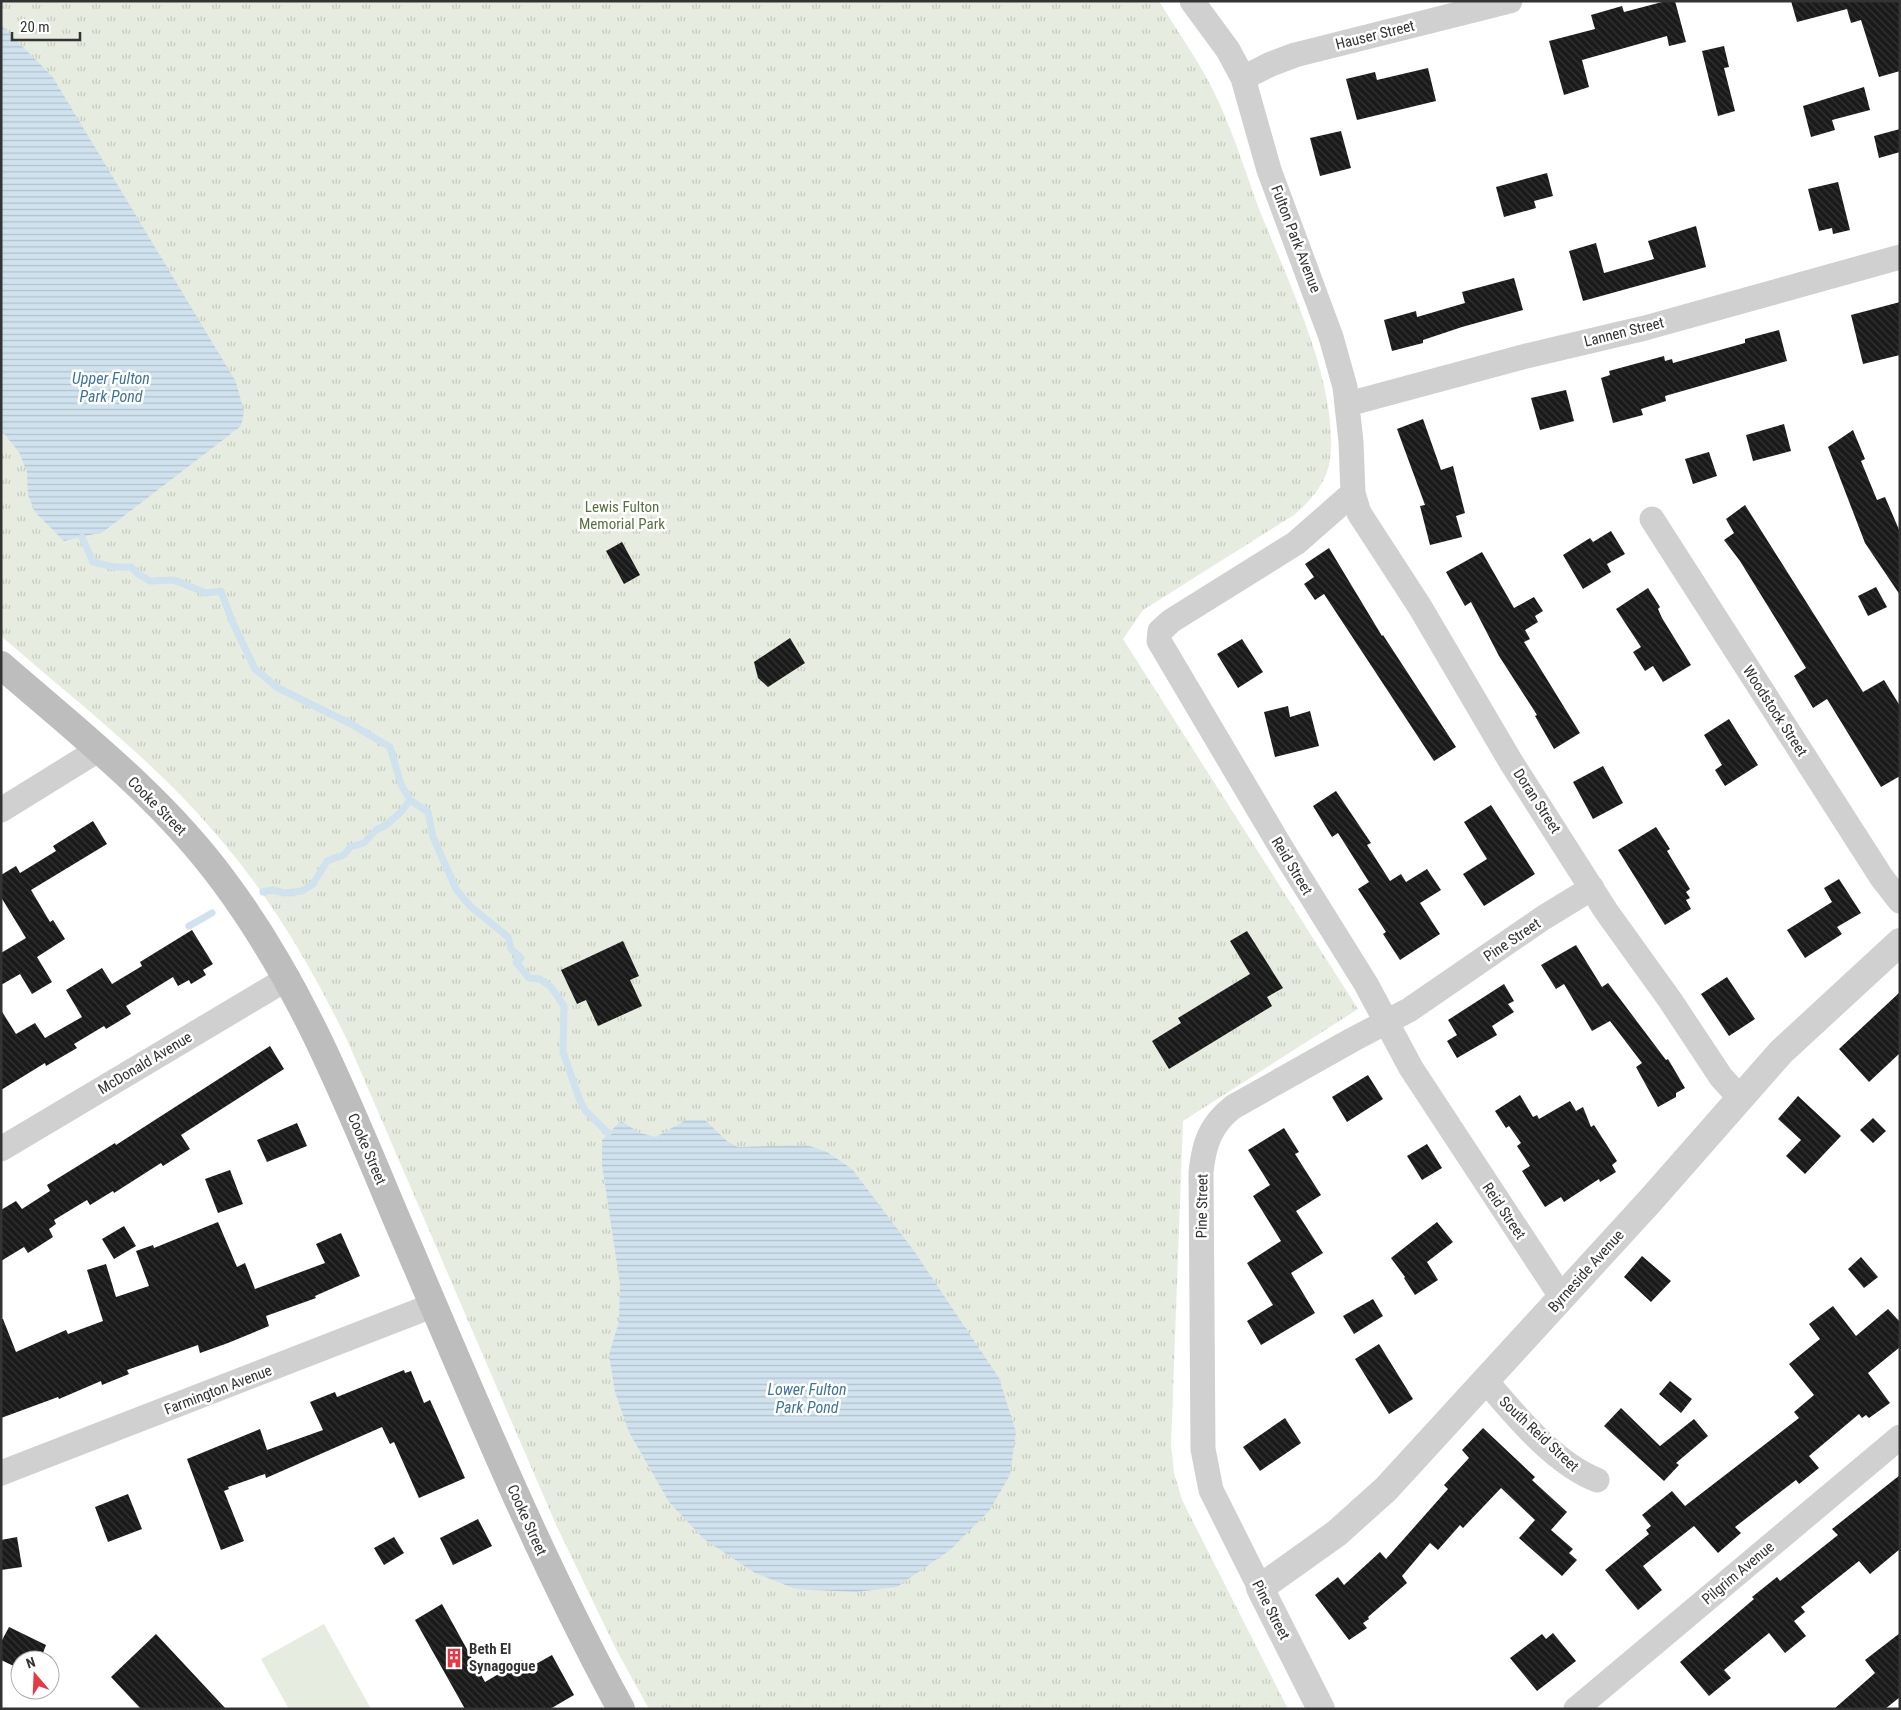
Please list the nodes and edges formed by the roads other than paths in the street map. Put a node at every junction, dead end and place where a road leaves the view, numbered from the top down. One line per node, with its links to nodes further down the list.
1 (1192, 1): 3 (street, Fulton Park Avenue)
2 (1510, 1): 3 (street, Hauser Street)
3 (1243, 78): 5 (street, Fulton Park Avenue)
4 (1900, 257): 5 (street, Lannen Street)
5 (1348, 404): 6 (street, Fulton Park Avenue)
6 (1353, 493): 11 (street, Doran Street); 15 (street, Reid Street)
7 (1652, 520): 12 (street, Woodstock Street)
8 (1, 665): 9 (main road, Cooke Street)
9 (98, 750): 10 (street); 14 (main road, Cooke Street)
10 (1, 810)
11 (1592, 888): 15 (street, Pine Street); 16 (street, Doran Street)
12 (1900, 901)
13 (1900, 942): 16 (street, Byrneside Avenue)
14 (288, 978): 17 (street, McDonald Avenue); 19 (main road, Cooke Street)
15 (1386, 1023): 18 (street, Reid Street); 24 (street, Pine Street)
16 (1740, 1098): 18 (street, Byrneside Avenue)
17 (1, 1149)
18 (1562, 1298): 20 (street, Byrneside Avenue)
19 (434, 1305): 22 (street, Farmington Avenue); 25 (main road, Cooke Street)
20 (1486, 1381): 23 (street, South Reid Street); 24 (street, Byrneside Avenue)
21 (1900, 1437): 27 (street, Pilgrim Avenue)
22 (1, 1473)
23 (1597, 1480)
24 (1260, 1588): 26 (street, Pine Street)
25 (621, 1709)
26 (1321, 1709)
27 (1576, 1709)

